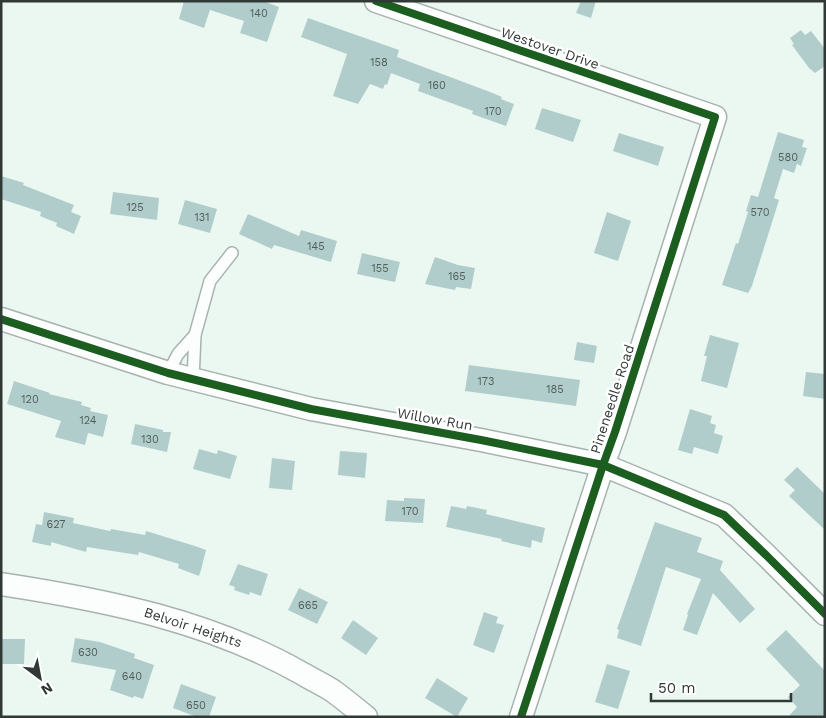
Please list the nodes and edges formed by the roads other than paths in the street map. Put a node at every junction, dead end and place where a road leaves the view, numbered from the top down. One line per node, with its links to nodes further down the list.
1 (376, 1): 2 (street, Westover Drive)
2 (715, 118): 8 (street, Pineneedle Road)
3 (232, 252): 5 (lane)
4 (1, 319): 6 (street, Willow Run)
5 (195, 334): 6 (lane); 7 (lane)
6 (168, 374): 7 (street, Willow Run)
7 (193, 380): 8 (street, Willow Run)
8 (603, 465): 10 (street, Willow Run); 12 (street, Pineneedle Road)
9 (1, 584): 11 (street, Belvoir Heights)
10 (825, 614)
11 (366, 717)
12 (521, 717)

